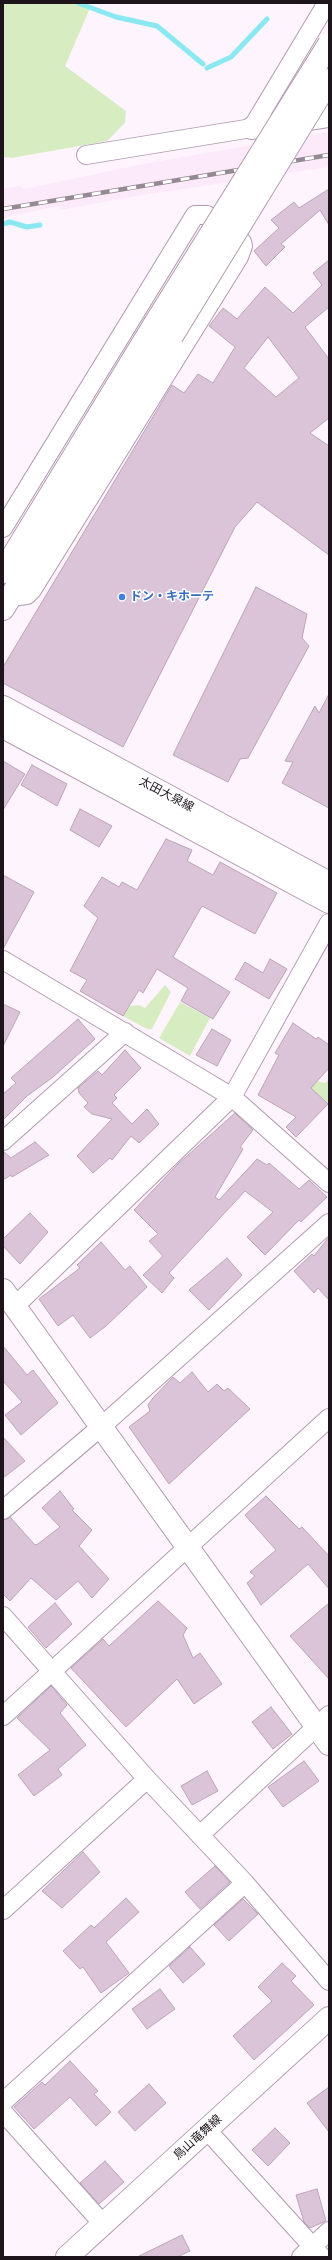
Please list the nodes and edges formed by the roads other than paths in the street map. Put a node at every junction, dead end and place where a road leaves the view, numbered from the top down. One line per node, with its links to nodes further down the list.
1 (327, 3): 5 (street)
2 (329, 44): 7 (street, bridge)
3 (329, 80): 7 (street, bridge)
4 (329, 116): 5 (street)
5 (252, 128): 6 (street)
6 (86, 155)
7 (170, 336): 8 (street); 9 (street); 10 (street)
8 (3, 528)
9 (3, 572)
10 (7, 603)
11 (3, 707): 13 (street, 太田大泉線)
12 (3, 728): 14 (street, 太田大泉線)
13 (329, 883)
14 (329, 902)
15 (329, 923): 18 (street)
16 (3, 960): 17 (street)
17 (126, 1032): 18 (street); 19 (street)
18 (232, 1096): 20 (street); 22 (street)
19 (3, 1141)
20 (329, 1183)
21 (329, 1223): 24 (street)
22 (7, 1305): 24 (street)
23 (329, 1418): 26 (street)
24 (102, 1426): 25 (street); 26 (street)
25 (3, 1510)
26 (188, 1547): 28 (street); 30 (street)
27 (3, 1616): 28 (street)
28 (52, 1671): 29 (street); 31 (street)
29 (3, 1716)
30 (325, 1728): 32 (street)
31 (147, 1779): 32 (street); 34 (street)
32 (200, 1836): 33 (street)
33 (245, 1883): 35 (street); 37 (street)
34 (3, 1910)
35 (329, 1981)
36 (329, 2018): 39 (street, 鳥山竜舞線)
37 (3, 2102)
38 (3, 2112): 40 (street)
39 (207, 2130): 40 (street, 鳥山竜舞線); 42 (street)
40 (103, 2224): 43 (street, 鳥山竜舞線)
41 (329, 2231): 42 (street)
42 (312, 2254)
43 (67, 2257)

